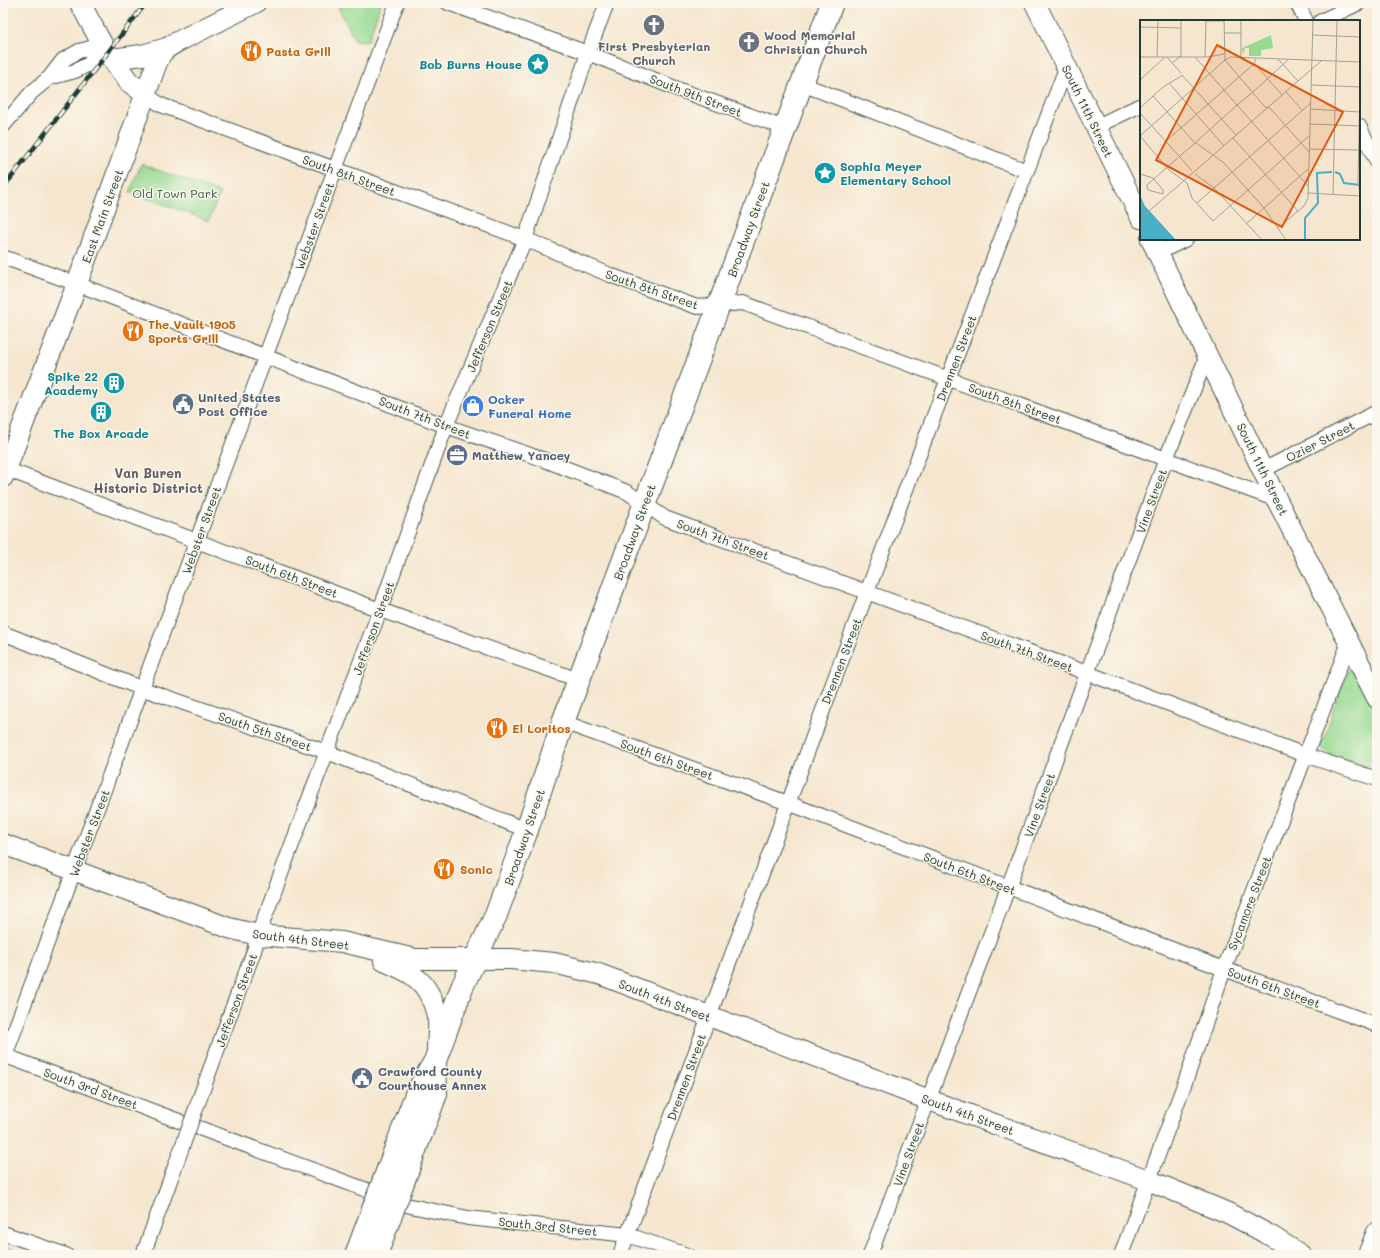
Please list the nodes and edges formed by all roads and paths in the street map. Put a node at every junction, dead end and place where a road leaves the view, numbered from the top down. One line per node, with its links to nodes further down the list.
1 (80, 3): 13 (street)
2 (255, 3): 12 (street)
3 (397, 3): 24 (street, Webster Street)
4 (448, 3): 14 (street, South 9th Street)
5 (607, 3): 14 (street, Jefferson Street)
6 (832, 3): 16 (main road, Broadway Street)
7 (1035, 3): 15 (street, South 11th Street)
8 (1297, 3): 10 (street)
9 (1359, 3): 11 (street)
10 (1306, 20)
11 (1323, 20)
12 (167, 48): 13 (street); 17 (street, East Main Street)
13 (107, 52): 17 (street); 19 (street)
14 (588, 54): 21 (street, South 9th Street); 27 (street, Jefferson Street)
15 (1066, 68): 20 (street, South 11th Street); 25 (street, Drennen Street)
16 (802, 84): 21 (main road, Broadway Street); 25 (street)
17 (145, 94): 24 (street, South 8th Street); 31 (street, East Main Street)
18 (1140, 105): 20 (street)
19 (3, 126)
20 (1095, 127): 26 (street, South 11th Street)
21 (786, 128): 32 (main road, Broadway Street)
22 (1360, 128): 23 (street)
23 (1371, 154)
24 (335, 170): 27 (street, South 8th Street); 33 (street, Webster Street)
25 (1027, 171): 35 (street, Drennen Street)
26 (1140, 216)
27 (525, 239): 32 (street, South 8th Street); 37 (street, Jefferson Street)
28 (1182, 240): 29 (street)
29 (1155, 246): 34 (street, South 11th Street)
30 (3, 257): 31 (street, South 7th Street)
31 (77, 284): 33 (street, South 7th Street); 40 (street, East Main Street)
32 (720, 305): 35 (street, South 8th Street); 42 (main road, Broadway Street)
33 (266, 356): 37 (street, South 7th Street); 43 (street, Webster Street)
34 (1207, 356): 38 (street, Vine Street); 39 (street, South 11th Street)
35 (948, 379): 38 (street, South 8th Street); 44 (street, Drennen Street)
36 (1377, 412): 39 (street, Ozier Street)
37 (446, 426): 42 (street, South 7th Street); 45 (street, Jefferson Street)
38 (1166, 459): 41 (street, South 8th Street); 48 (street, Vine Street)
39 (1263, 470): 41 (street, South 11th Street)
40 (4, 471): 43 (street, South 6th Street)
41 (1277, 500): 47 (street, South 11th Street)
42 (645, 504): 44 (street, South 7th Street); 49 (main road, Broadway Street)
43 (197, 541): 45 (street, South 6th Street); 50 (street, Webster Street)
44 (867, 592): 48 (street, South 7th Street); 56 (street, Drennen Street)
45 (380, 610): 49 (street, South 6th Street); 53 (street, Jefferson Street)
46 (3, 633): 50 (street, South 5th Street)
47 (1349, 642): 51 (street, South 11th Street); 54 (street, Sycamore Street)
48 (1087, 673): 54 (street, South 7th Street); 60 (street, Vine Street)
49 (579, 680): 52 (main road, Broadway Street)
50 (143, 688): 53 (street, South 5th Street); 59 (street, Webster Street)
51 (1377, 698)
52 (563, 722): 56 (street, South 6th Street); 57 (main road, Broadway Street)
53 (327, 752): 57 (street, South 5th Street); 61 (street, Jefferson Street)
54 (1305, 755): 55 (street, South 7th Street); 64 (street, Sycamore Street)
55 (1377, 779)
56 (788, 803): 60 (street, South 6th Street); 65 (street, Drennen Street)
57 (528, 830): 63 (main road, Broadway Street)
58 (3, 844): 59 (street, South 4th Street)
59 (75, 871): 61 (street, South 4th Street); 67 (street, Webster Street)
60 (1008, 888): 64 (street, South 6th Street); 69 (street, Vine Street)
61 (258, 935): 62 (street, South 4th Street); 80 (street, Jefferson Street, bridge)
62 (342, 942): 63 (street, South 4th Street); 68 (street)
63 (475, 959): 65 (street, South 4th Street); 68 (main road, Broadway Street)
64 (1224, 969): 66 (street, South 6th Street); 73 (street, Sycamore Street)
65 (708, 1016): 69 (street, South 4th Street); 78 (street, Drennen Street)
66 (1377, 1025)
67 (4, 1056): 70 (street, South 3rd Street)
68 (436, 1059): 72 (main road, Broadway Street)
69 (928, 1100): 73 (street, South 4th Street); 85 (street, Vine Street)
70 (179, 1121)
71 (199, 1128): 74 (street)
72 (405, 1149): 81 (main road, bridge); 82 (main road, bridge)
73 (1148, 1180): 86 (street, Sycamore Street); 87 (street, South 4th Street)
74 (367, 1190)
75 (406, 1205): 78 (street, South 3rd Street)
76 (1377, 1232): 88 (street)
77 (3, 1233): 79 (street)
78 (628, 1234): 83 (street, Drennen Street); 84 (street, South 3rd Street)
79 (66, 1255)
80 (142, 1255)
81 (356, 1255)
82 (376, 1255)
83 (620, 1255)
84 (687, 1255)
85 (870, 1255)
86 (1121, 1255)
87 (1301, 1255)
88 (1368, 1255)

